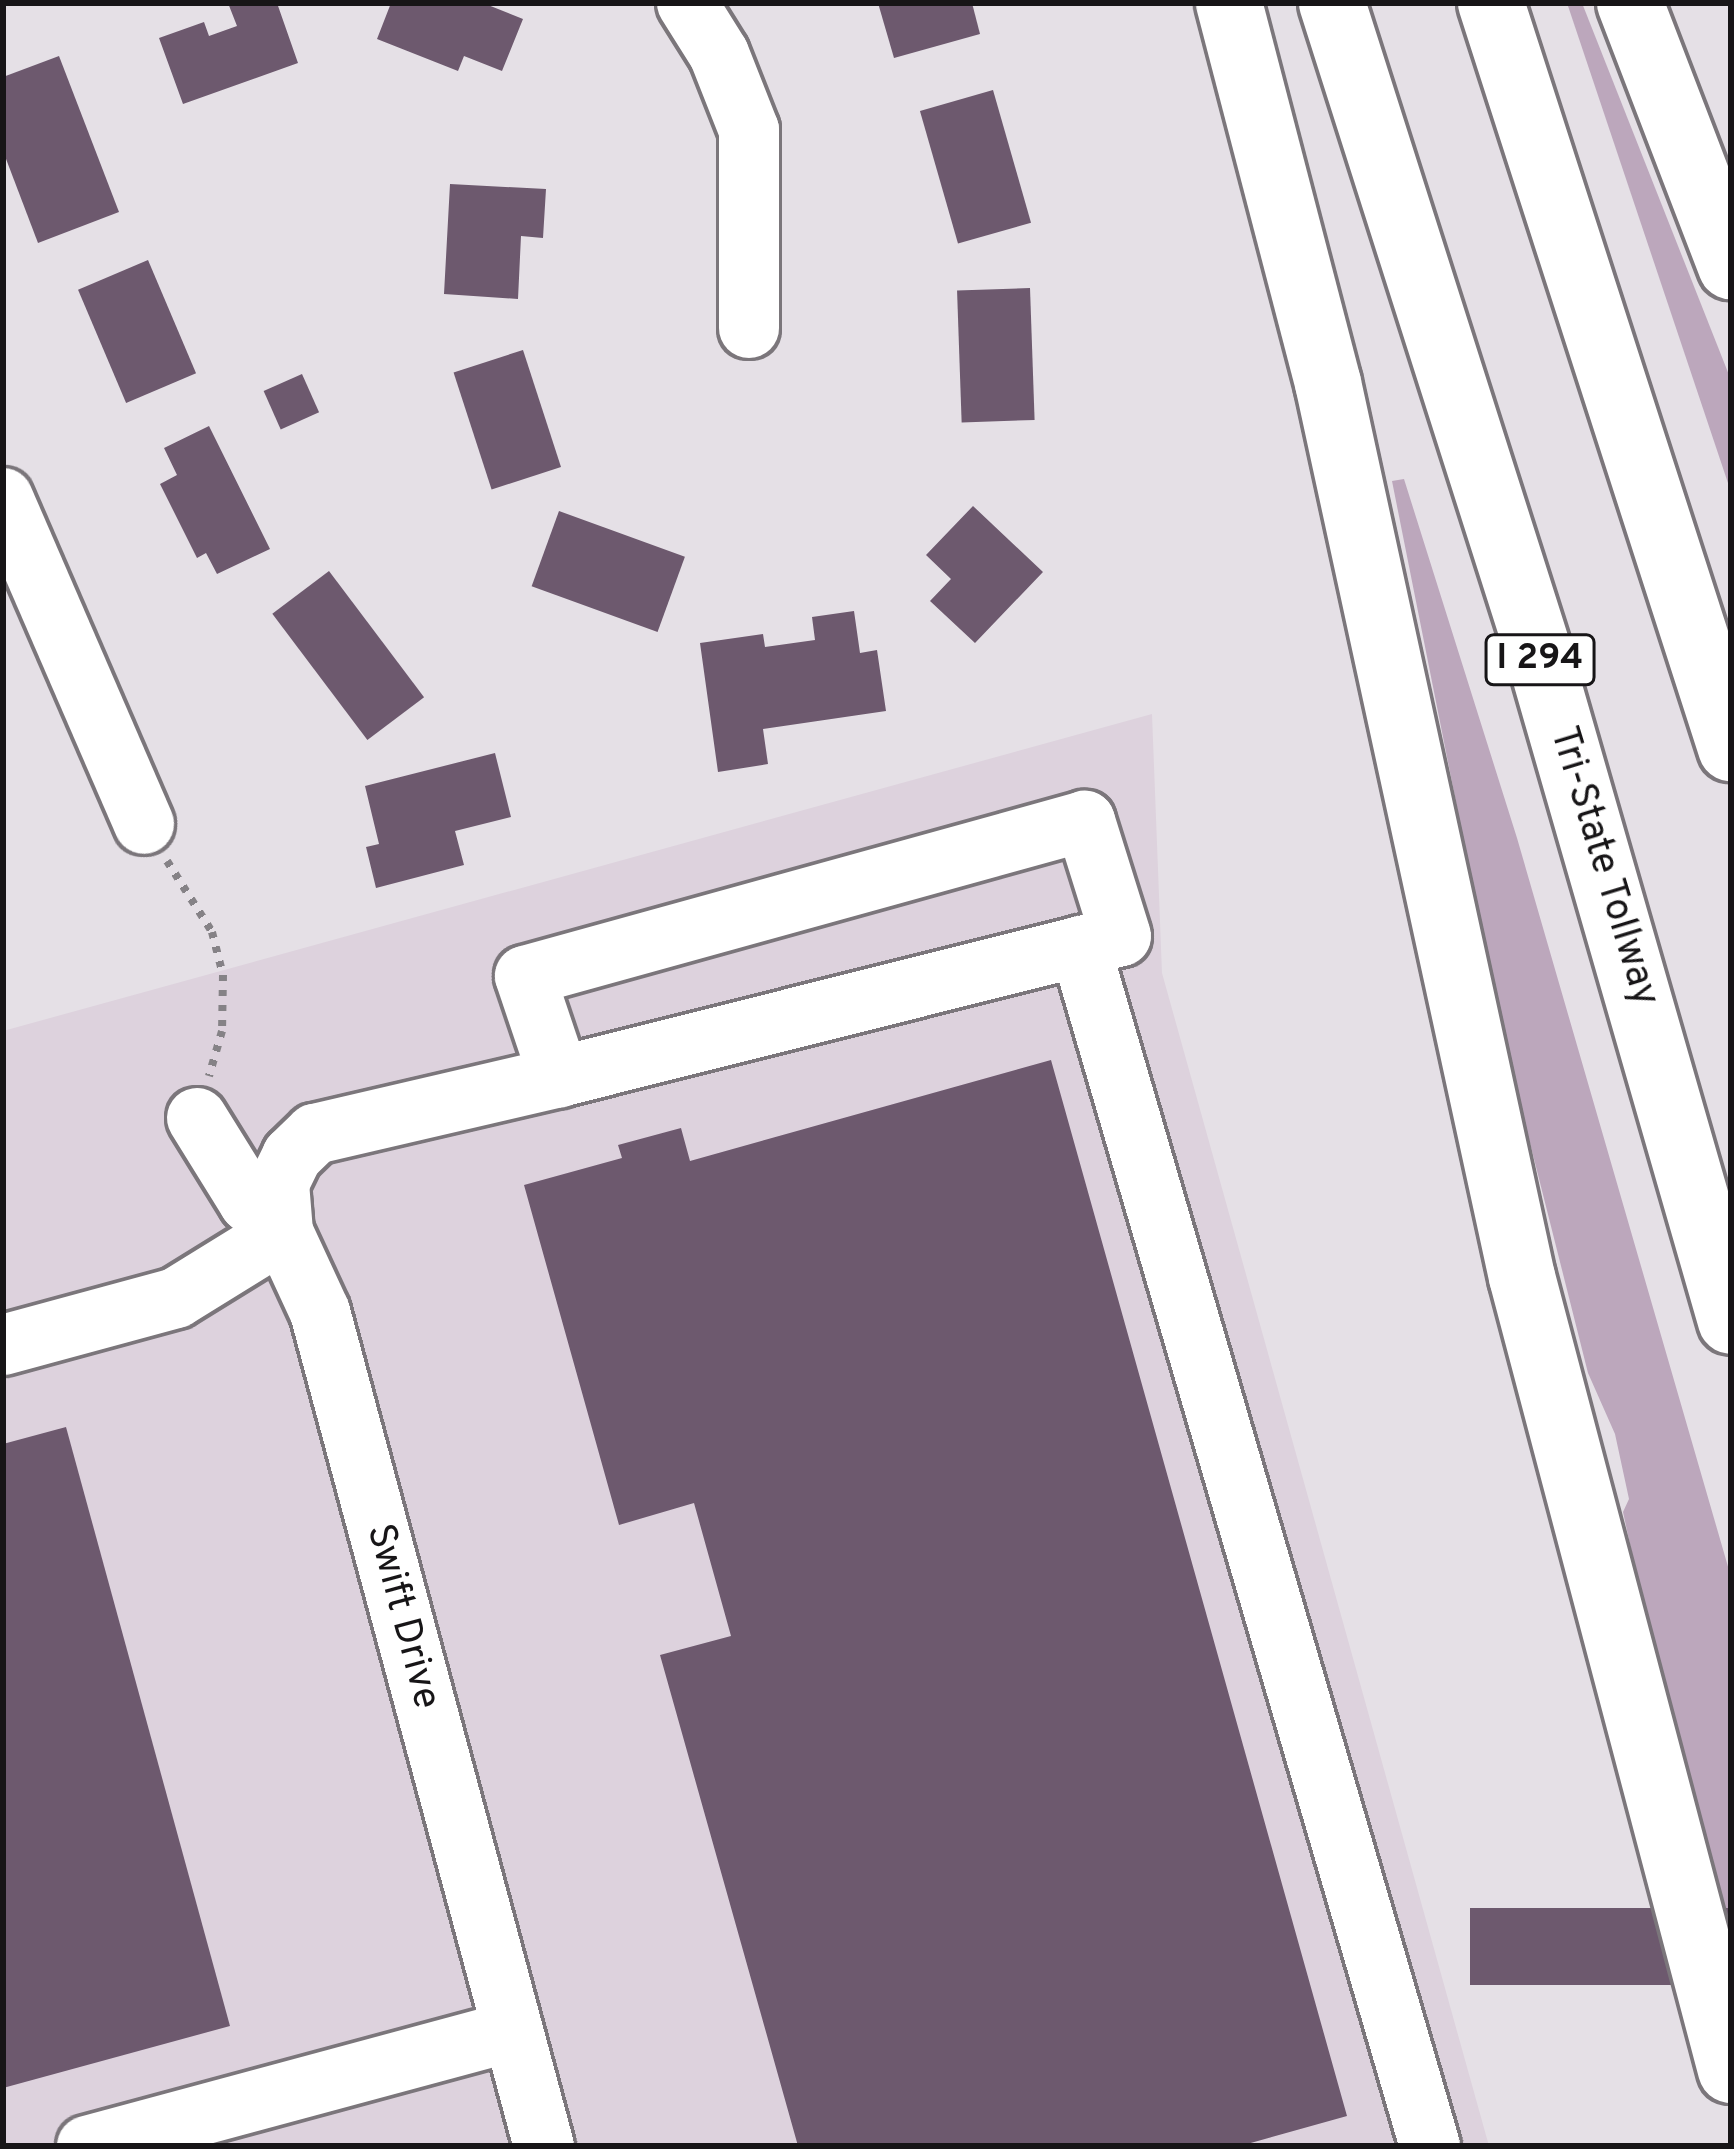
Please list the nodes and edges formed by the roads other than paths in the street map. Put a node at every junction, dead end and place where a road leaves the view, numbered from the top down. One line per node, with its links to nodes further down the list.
1 (687, 3): 7 (street)
2 (1229, 3): 18 (highway)
3 (1333, 3): 15 (highway, Tri-State Tollway / I 294)
4 (1491, 3): 9 (highway)
5 (1630, 3): 6 (highway)
6 (1731, 266)
7 (749, 328)
8 (3, 498): 10 (street)
9 (1731, 748)
10 (144, 824)
11 (1080, 946): 12 (street); 12 (street); 21 (street)
12 (559, 1077): 14 (street)
13 (197, 1118): 14 (street, Swift Drive)
14 (283, 1232): 16 (street); 17 (street, Swift Drive)
15 (1731, 1321)
16 (3, 1345)
17 (513, 2031): 19 (street); 20 (street, Swift Drive)
18 (1731, 2070)
19 (87, 2146)
20 (544, 2146)
21 (1430, 2146)

